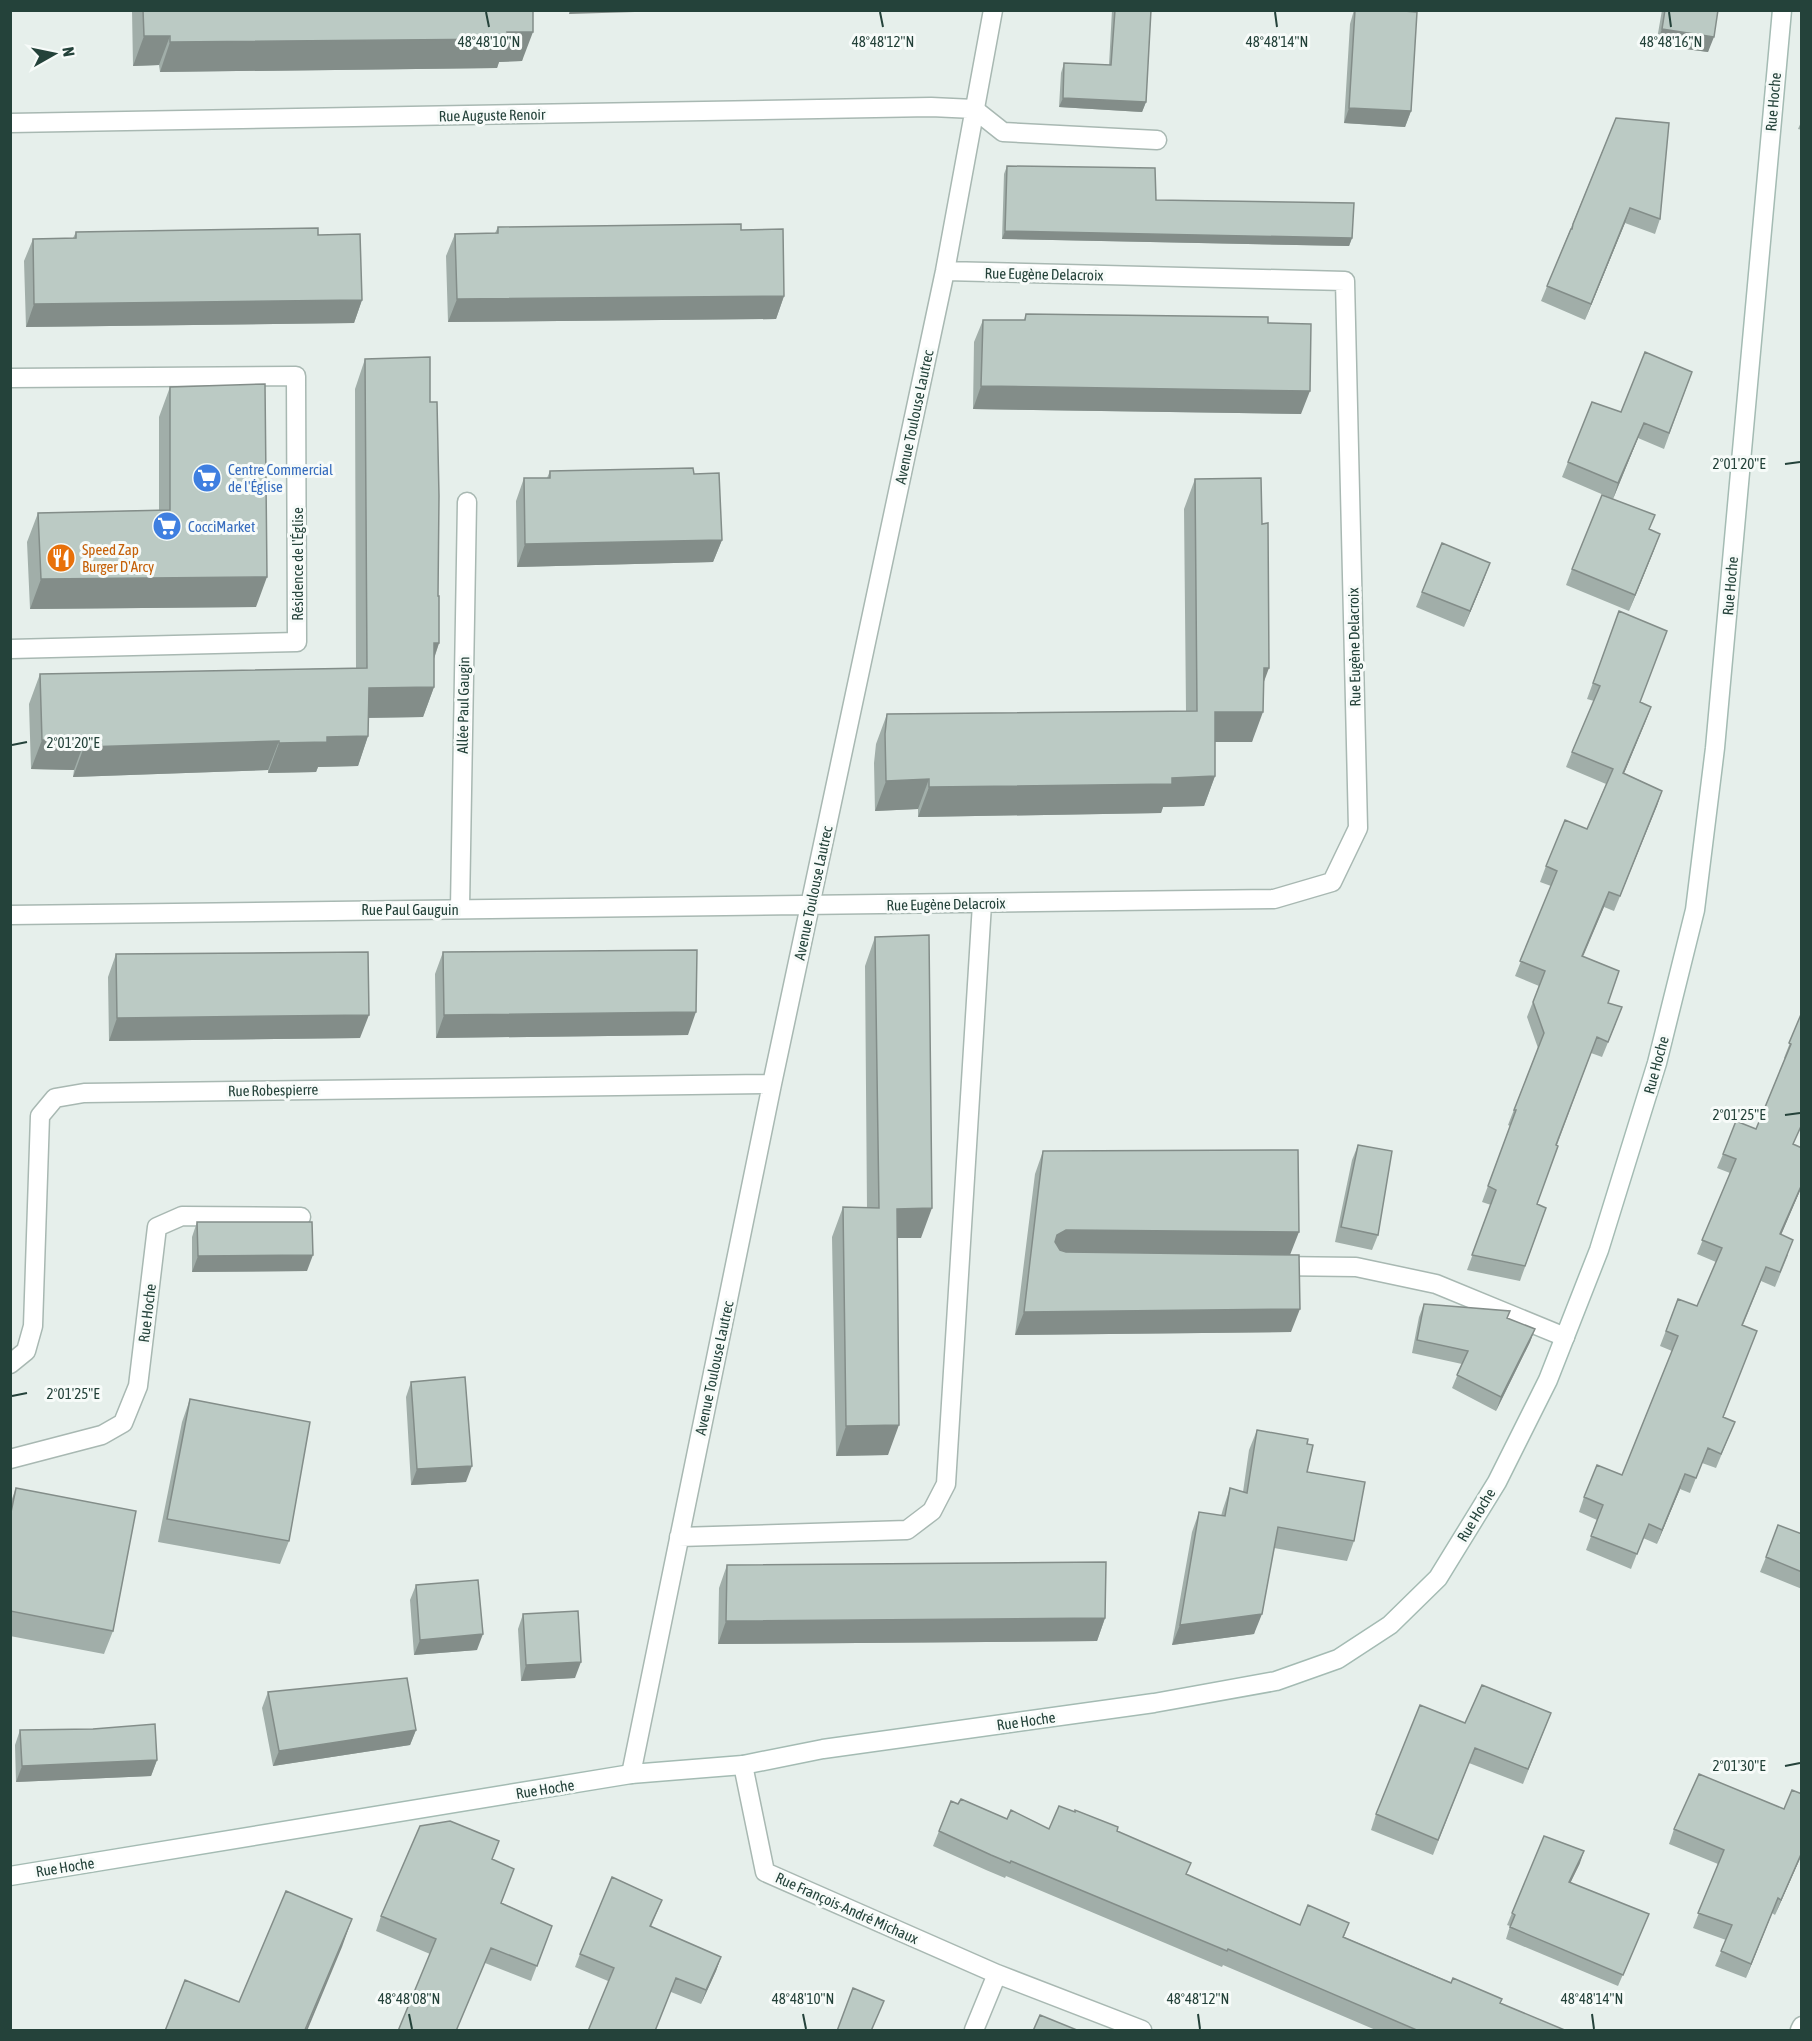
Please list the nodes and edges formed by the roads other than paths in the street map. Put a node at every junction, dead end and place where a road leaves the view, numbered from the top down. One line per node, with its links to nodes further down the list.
1 (993, 10): 3 (street, Avenue Toulouse Lautrec)
2 (1782, 10): 17 (street, Rue Hoche)
3 (974, 109): 4 (street, Rue Auguste Renoir); 5 (street); 6 (street, Avenue Toulouse Lautrec)
4 (10, 123)
5 (1157, 140)
6 (945, 271): 10 (street, Rue Eugène Delacroix); 11 (street, Avenue Toulouse Lautrec)
7 (10, 378): 9 (street, Résidence de l'Église)
8 (467, 502): 12 (street, Allée Paul Gaugin)
9 (10, 649)
10 (982, 904): 11 (street, Rue Eugène Delacroix); 20 (street)
11 (810, 906): 12 (street, Rue Paul Gauguin); 14 (street, Avenue Toulouse Lautrec)
12 (459, 908): 13 (street, Rue Paul Gauguin)
13 (10, 915)
14 (772, 1084): 18 (street, Rue Robespierre); 20 (street, Avenue Toulouse Lautrec)
15 (301, 1217): 19 (street, Rue Hoche)
16 (1260, 1266): 17 (street)
17 (1565, 1337): 21 (street, Rue Hoche)
18 (10, 1364)
19 (10, 1459)
20 (679, 1537): 22 (street, Avenue Toulouse Lautrec)
21 (743, 1765): 22 (street, Rue Hoche); 24 (street, Rue François-André Michaux)
22 (631, 1774): 23 (street, Rue Hoche)
23 (10, 1876)
24 (997, 1974): 26 (street); 27 (street, Rue François-André Michaux)
25 (1802, 2026): 28 (street)
26 (974, 2031)
27 (1142, 2031)
28 (1800, 2031)

